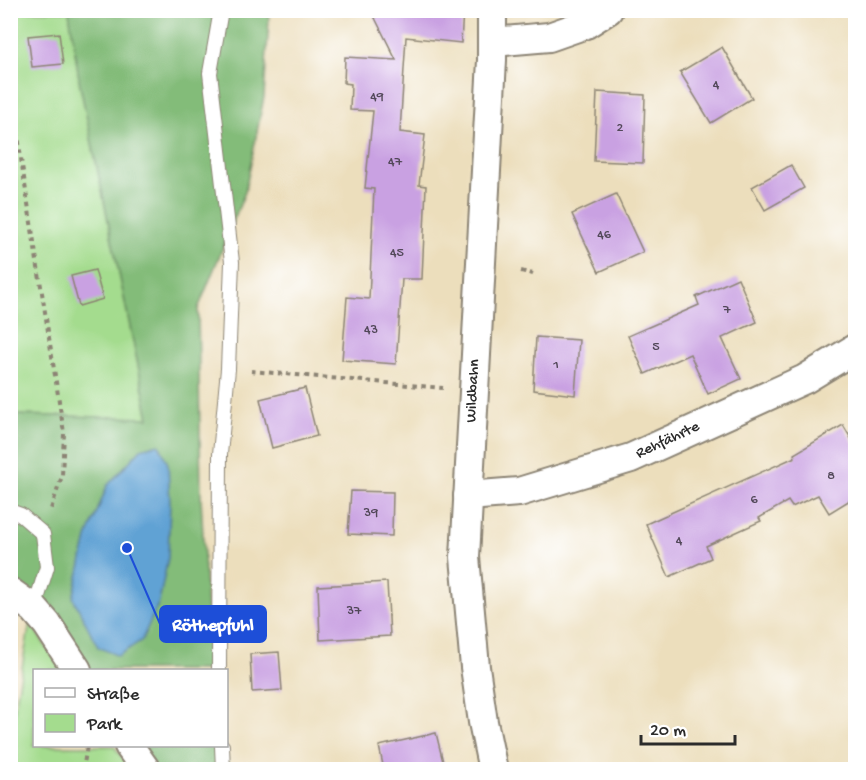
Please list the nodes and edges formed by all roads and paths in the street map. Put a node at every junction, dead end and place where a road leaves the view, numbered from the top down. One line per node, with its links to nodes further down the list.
1 (222, 10): 9 (lane)
2 (492, 10): 4 (street, Wildbahn)
3 (608, 10): 4 (street)
4 (492, 42): 10 (street, Wildbahn)
5 (10, 69): 13 (path)
6 (521, 271): 7 (path)
7 (533, 274)
8 (855, 348): 11 (street, Rehfährte)
9 (228, 369): 10 (path); 17 (lane)
10 (474, 391): 11 (street, Wildbahn)
11 (468, 496): 24 (street, Wildbahn)
12 (10, 512): 13 (lane)
13 (43, 534): 15 (lane)
14 (10, 592): 15 (street)
15 (34, 609): 16 (street)
16 (76, 669)
17 (219, 669)
18 (87, 747): 21 (path)
19 (130, 747): 22 (street)
20 (222, 747): 23 (lane)
21 (83, 770)
22 (146, 770)
23 (223, 770)
24 (493, 770)

